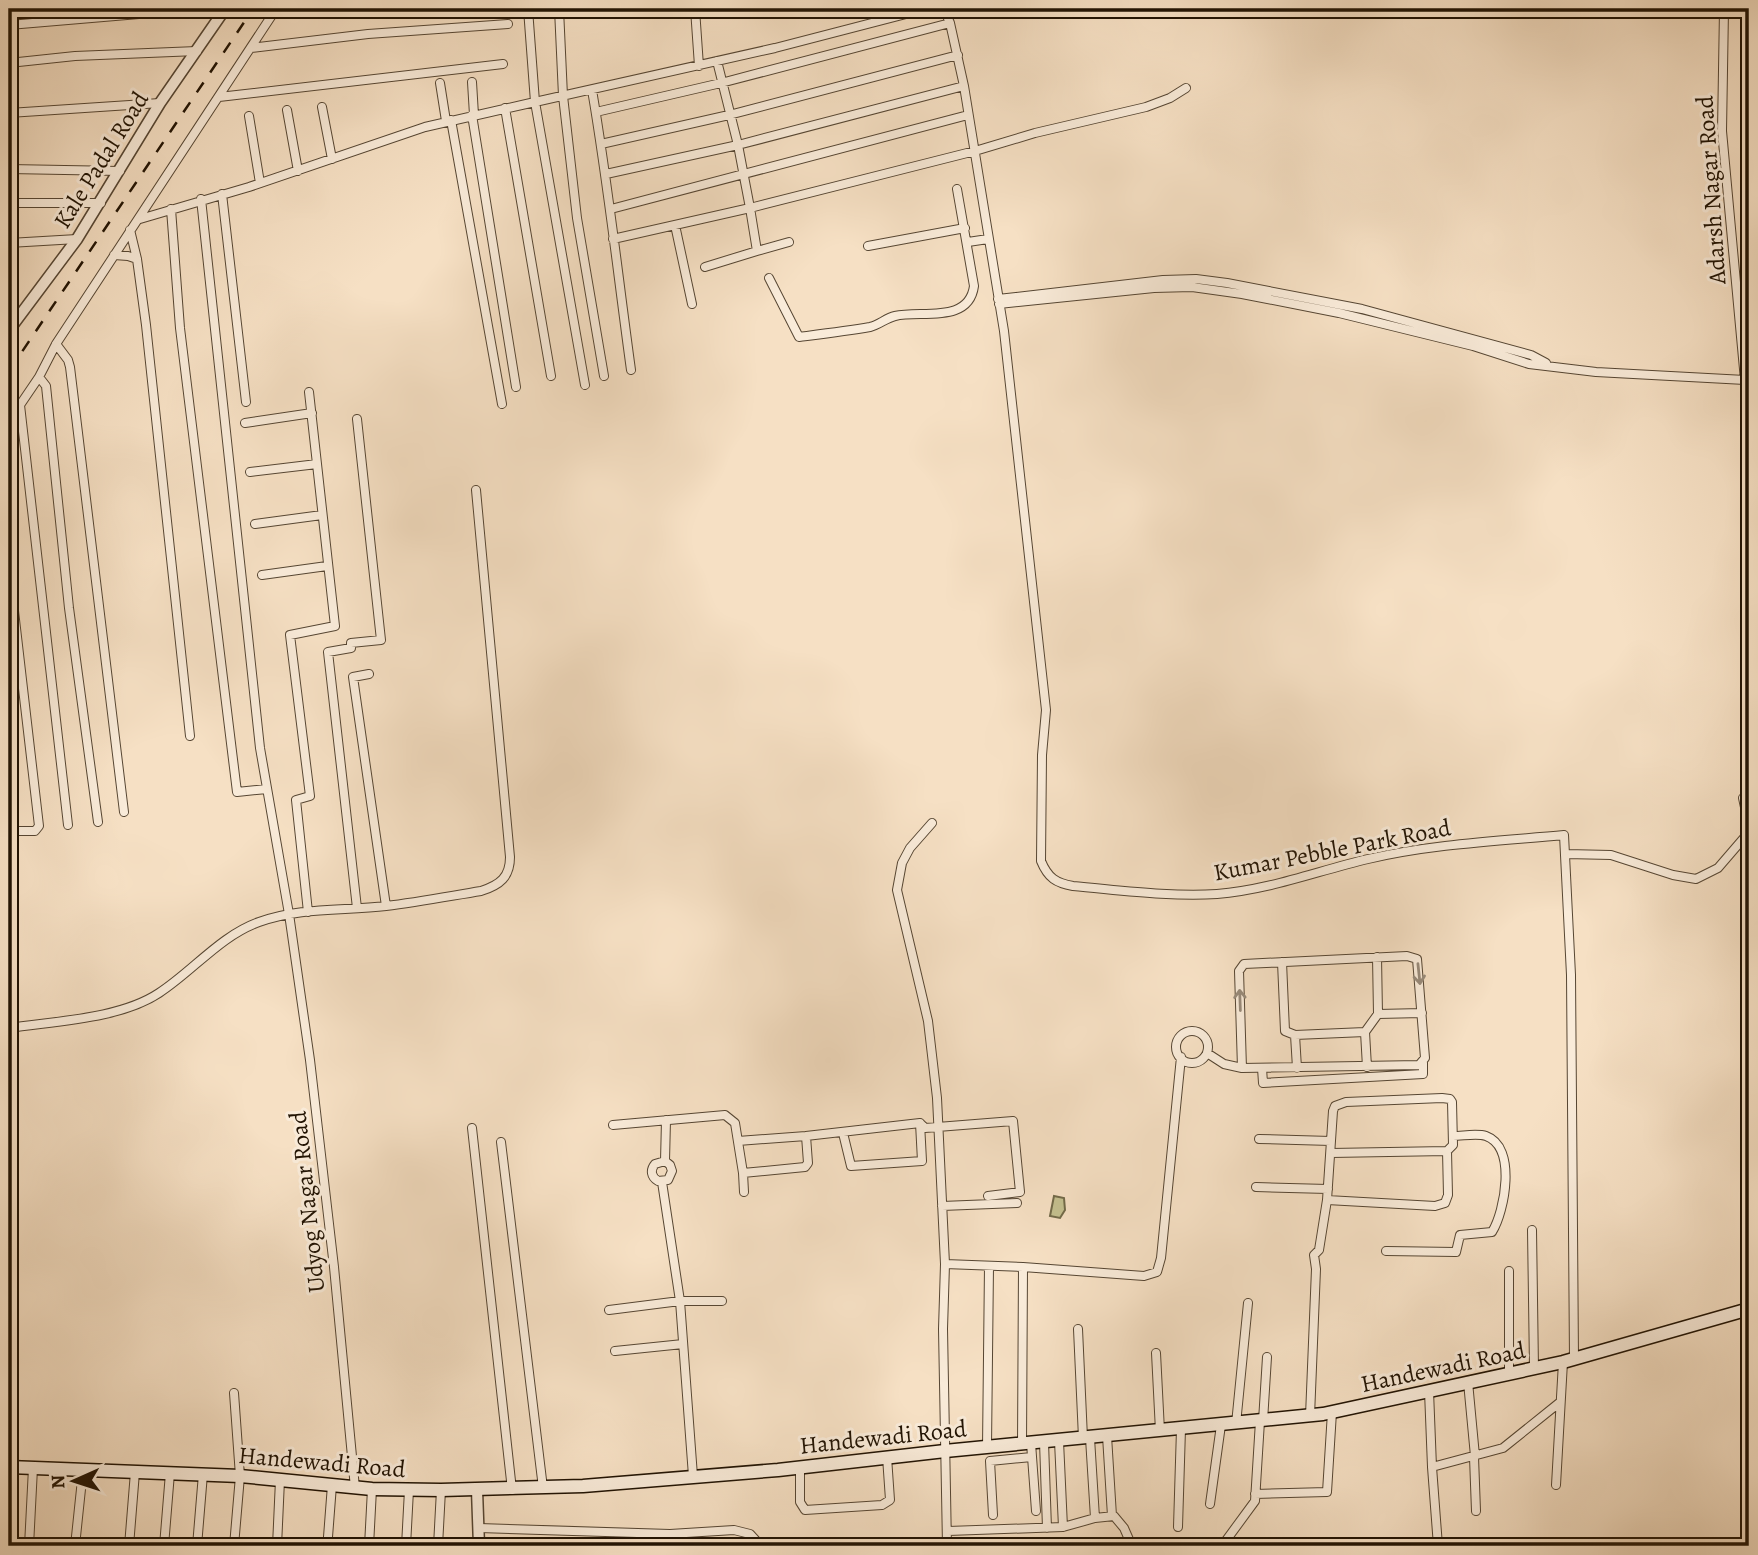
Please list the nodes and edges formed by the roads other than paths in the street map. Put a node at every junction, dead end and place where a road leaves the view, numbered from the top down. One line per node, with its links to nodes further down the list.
1 (225, 9): 11 (street); 13 (street, Kale Padal Road)
2 (384, 9): 8 (street)
3 (528, 9): 28 (street)
4 (559, 9): 25 (street)
5 (695, 9): 18 (street)
6 (1724, 9): 73 (street, Adarsh Nagar Road)
7 (944, 10): 9 (street); 15 (street)
8 (275, 11): 12 (street)
9 (950, 23): 14 (street); 21 (street)
10 (508, 24): 12 (street)
11 (9, 25)
12 (251, 48): 26 (street)
13 (197, 51): 16 (street); 27 (street, Kale Padal Road)
14 (958, 55): 22 (street); 35 (street)
15 (717, 61): 18 (street); 21 (street)
16 (9, 63)
17 (503, 64): 26 (street)
18 (699, 66): 24 (street)
19 (472, 82): 34 (street)
20 (440, 83): 38 (street)
21 (721, 83): 32 (street); 35 (street)
22 (964, 86): 36 (street); 40 (street)
23 (1186, 88): 41 (street)
24 (592, 90): 25 (street); 32 (street)
25 (563, 96): 28 (street); 79 (street)
26 (219, 97): 57 (street)
27 (160, 103): 33 (street); 44 (street, Kale Padal Road)
28 (536, 103): 30 (street); 81 (street)
29 (322, 107): 42 (street)
30 (505, 108): 34 (street); 78 (street)
31 (286, 110): 45 (street)
32 (596, 112): 39 (street)
33 (9, 113)
34 (473, 115): 38 (street); 82 (street)
35 (729, 115): 39 (street); 40 (street)
36 (968, 115): 41 (street); 47 (street)
37 (248, 116): 48 (street)
38 (448, 120): 42 (street); 85 (street)
39 (601, 144): 46 (street)
40 (737, 145): 46 (street); 47 (street)
41 (975, 151): 54 (street); 63 (street)
42 (332, 159): 45 (street)
43 (9, 169): 44 (street)
44 (120, 171): 53 (street, Kale Padal Road)
45 (298, 171): 48 (street)
46 (606, 173): 56 (street)
47 (743, 174): 54 (street); 56 (street)
48 (260, 183): 50 (street)
49 (957, 189): 59 (street)
50 (222, 194): 51 (street); 84 (street)
51 (201, 200): 55 (street); 101 (street, Udyog Nagar Road)
52 (9, 203): 53 (street)
53 (101, 203): 61 (street, Kale Padal Road)
54 (750, 208): 58 (street); 68 (street)
55 (171, 209): 57 (street); 101 (street)
56 (611, 209): 62 (street)
57 (140, 219): 60 (street)
58 (675, 225): 62 (street); 74 (street)
59 (965, 228): 65 (street); 67 (street)
60 (130, 230): 69 (street); 70 (street)
61 (77, 239): 66 (street); 75 (street, Kale Padal Road)
62 (613, 239): 77 (street)
63 (988, 239): 65 (street); 73 (street)
64 (789, 242): 68 (street)
65 (968, 242): 72 (street)
66 (9, 243)
67 (869, 246)
68 (757, 251): 71 (street)
69 (114, 255): 70 (street); 76 (street)
70 (136, 259): 100 (street)
71 (705, 267)
72 (769, 278)
73 (999, 301): 110 (street, Kumar Pebble Park Road)
74 (692, 304)
75 (9, 330)
76 (56, 344): 80 (street); 103 (street)
77 (631, 370)
78 (551, 376)
79 (604, 376)
80 (39, 377): 86 (street); 104 (street)
81 (585, 385)
82 (516, 387)
83 (309, 392): 87 (street)
84 (246, 402)
85 (502, 404)
86 (20, 405): 88 (street); 106 (street)
87 (312, 413): 90 (street); 91 (street)
88 (9, 417)
89 (357, 419): 112 (street)
90 (245, 423)
91 (317, 464): 92 (street); 94 (street)
92 (250, 472)
93 (476, 490): 111 (street)
94 (322, 515): 95 (street); 96 (street)
95 (255, 524)
96 (327, 566): 98 (street); 113 (street)
97 (9, 568): 108 (street)
98 (261, 575)
99 (369, 674): 111 (street)
100 (190, 736)
101 (267, 789): 114 (street, Udyog Nagar Road)
102 (1749, 798): 107 (street)
103 (124, 812)
104 (97, 821)
105 (932, 823): 132 (street)
106 (68, 825)
107 (1749, 826)
108 (9, 831)
109 (1749, 832): 110 (street)
110 (1566, 854): 169 (street)
111 (386, 906): 112 (street)
112 (357, 908): 113 (street)
113 (308, 912): 114 (street)
114 (289, 914): 119 (street); 206 (street, Udyog Nagar Road)
115 (1377, 957): 116 (street); 117 (street, one-way to 117); 118 (street)
116 (1282, 962): 121 (street); 126 (street, one-way to 116)
117 (1422, 1013): 118 (street); 124 (street)
118 (1378, 1014): 120 (street)
119 (9, 1028)
120 (1365, 1032): 121 (street); 125 (street)
121 (1295, 1035): 128 (street)
122 (1207, 1053): 123 (street); 123 (street); 126 (street)
123 (1181, 1058): 157 (street)
124 (1423, 1063): 125 (street); 127 (street)
125 (1367, 1067): 128 (street)
126 (1242, 1068): 127 (street)
127 (1262, 1068): 128 (street)
128 (1297, 1068)
129 (666, 1120): 131 (street); 138 (street); 143 (street)
130 (920, 1123): 132 (street); 134 (street); 134 (street)
131 (613, 1125)
132 (939, 1127): 149 (street); 152 (street)
133 (472, 1128): 212 (street)
134 (843, 1133): 135 (street)
135 (806, 1136): 138 (street); 144 (street)
136 (1453, 1136): 139 (street); 141 (street); 154 (street)
137 (1259, 1139): 139 (street)
138 (738, 1141): 144 (street)
139 (1331, 1141): 142 (street)
140 (501, 1142): 207 (street)
141 (1447, 1151): 142 (street); 150 (street)
142 (1331, 1153): 147 (street)
143 (665, 1161): 145 (street); 145 (street)
144 (743, 1173): 148 (street)
145 (662, 1182): 159 (street)
146 (1256, 1187): 147 (street)
147 (1328, 1189): 150 (street)
148 (744, 1192)
149 (989, 1196)
150 (1327, 1200): 177 (street)
151 (1017, 1203): 152 (street)
152 (942, 1206): 155 (street)
153 (1532, 1230): 170 (street)
154 (1386, 1251)
155 (945, 1264): 156 (street); 188 (street)
156 (989, 1266): 157 (street); 187 (street)
157 (1023, 1267): 186 (street)
158 (1509, 1271): 171 (street)
159 (680, 1301): 160 (street); 163 (street); 165 (street)
160 (722, 1301)
161 (1248, 1303): 179 (street)
162 (1749, 1309): 169 (main road, Handewadi Road)
163 (609, 1310)
164 (1078, 1329): 184 (street)
165 (683, 1344): 166 (street); 202 (street)
166 (615, 1350)
167 (1156, 1353): 182 (street)
168 (1267, 1357): 178 (street)
169 (1568, 1361): 170 (main road, Handewadi Road); 175 (street)
170 (1534, 1368): 171 (main road, Handewadi Road)
171 (1509, 1374): 172 (main road, Handewadi Road)
172 (1468, 1382): 173 (main road, Handewadi Road); 191 (street)
173 (1429, 1391): 176 (main road, Handewadi Road); 194 (street)
174 (234, 1394): 201 (street)
175 (1559, 1403): 191 (street); 205 (street)
176 (1332, 1412): 177 (main road, Handewadi Road); 213 (street)
177 (1310, 1416): 178 (main road, Handewadi Road)
178 (1262, 1421): 179 (main road, Handewadi Road); 213 (street)
179 (1236, 1424): 180 (main road, Handewadi Road)
180 (1221, 1425): 181 (main road, Handewadi Road); 214 (street)
181 (1181, 1429): 182 (main road, Handewadi Road); 221 (street)
182 (1160, 1431): 183 (main road, Handewadi Road)
183 (1107, 1436): 184 (main road, Handewadi Road); 218 (street)
184 (1086, 1438): 185 (main road, Handewadi Road); 219 (street)
185 (1059, 1441): 186 (main road, Handewadi Road); 220 (street)
186 (1027, 1444): 187 (main road, Handewadi Road); 190 (street); 192 (street); 223 (street)
187 (987, 1447): 188 (main road, Handewadi Road)
188 (945, 1451): 189 (main road, Handewadi Road); 224 (street)
189 (887, 1457): 196 (main road, Handewadi Road); 196 (street)
190 (1032, 1457): 192 (street); 215 (street)
191 (1474, 1457): 194 (street); 216 (street)
192 (1012, 1460): 217 (street)
193 (9, 1467): 195 (main road, Handewadi Road)
194 (1432, 1467): 243 (street)
195 (33, 1468): 197 (main road, Handewadi Road); 226 (street)
196 (800, 1468): 202 (main road, Handewadi Road)
197 (83, 1470): 198 (main road, Handewadi Road); 227 (street)
198 (135, 1472): 199 (main road, Handewadi Road); 228 (street)
199 (170, 1473): 200 (main road, Handewadi Road); 229 (street)
200 (203, 1474): 201 (main road, Handewadi Road); 230 (street)
201 (240, 1476): 203 (main road, Handewadi Road); 231 (street)
202 (693, 1476): 207 (main road, Handewadi Road)
203 (280, 1480): 204 (main road, Handewadi Road); 232 (street)
204 (332, 1485): 206 (main road, Handewadi Road); 225 (street)
205 (1556, 1485)
206 (355, 1488): 208 (main road, Handewadi Road)
207 (543, 1488): 212 (main road, Handewadi Road)
208 (372, 1489): 209 (main road, Handewadi Road); 235 (street)
209 (409, 1490): 210 (main road, Handewadi Road); 236 (street)
210 (441, 1490): 211 (main road, Handewadi Road); 237 (street)
211 (477, 1490): 212 (main road, Handewadi Road); 222 (street)
212 (512, 1490)
213 (1255, 1494): 242 (street)
214 (1210, 1504)
215 (1035, 1511)
216 (1476, 1511)
217 (993, 1515)
218 (1112, 1516): 219 (street); 241 (street)
219 (1095, 1518): 220 (street)
220 (1063, 1527): 223 (street)
221 (1178, 1527)
222 (479, 1528): 238 (street); 239 (street)
223 (1047, 1528): 224 (street)
224 (947, 1531): 240 (street)
225 (328, 1537)
226 (29, 1546)
227 (75, 1546)
228 (129, 1546)
229 (164, 1546)
230 (197, 1546)
231 (234, 1546)
232 (277, 1546)
233 (313, 1546): 234 (street)
234 (335, 1546)
235 (369, 1546)
236 (406, 1546)
237 (438, 1546)
238 (479, 1546)
239 (761, 1546)
240 (947, 1546)
241 (1135, 1546)
242 (1222, 1546)
243 (1438, 1546)

